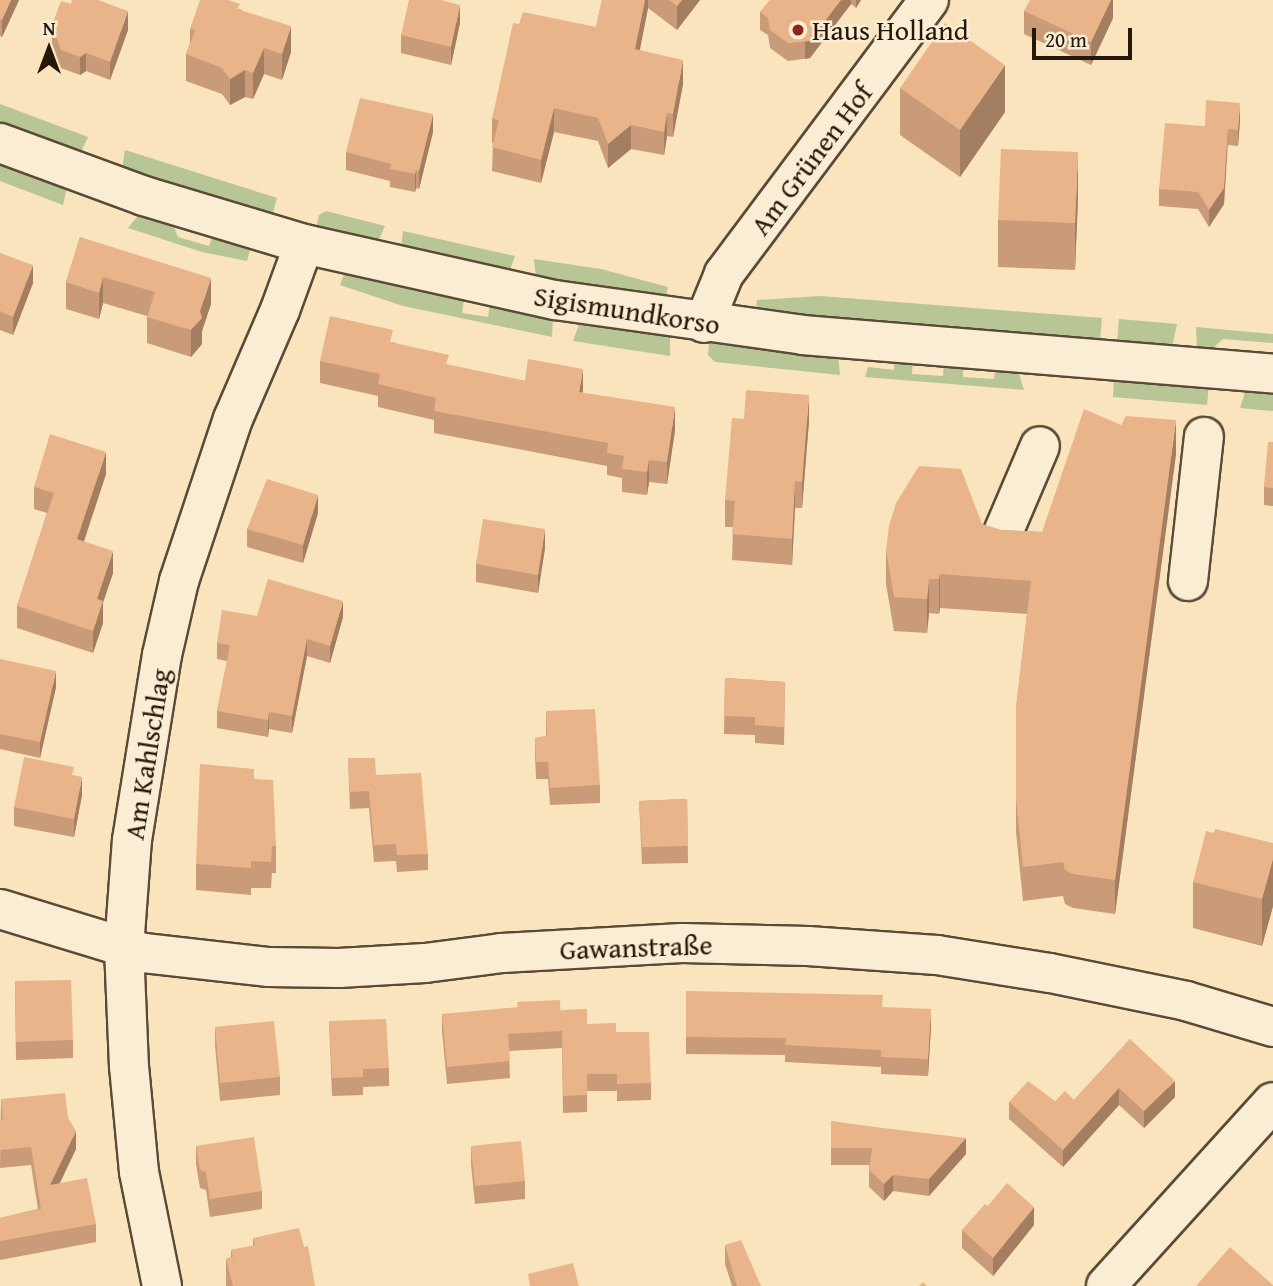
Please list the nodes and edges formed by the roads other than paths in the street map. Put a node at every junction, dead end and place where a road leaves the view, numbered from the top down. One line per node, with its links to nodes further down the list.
1 (929, 0): 4 (street, Am Grünen Hof)
2 (0, 143): 3 (street, Sigismundkorso)
3 (303, 244): 4 (street, Sigismundkorso); 11 (street, Am Kahlschlag)
4 (705, 323): 5 (street, Sigismundkorso)
5 (1273, 374)
6 (1204, 437): 9 (street)
7 (1040, 446): 8 (street)
8 (999, 542)
9 (1188, 580)
10 (0, 909): 11 (street, Gawanstraße)
11 (124, 947): 12 (street, Gawanstraße); 14 (street, Am Kahlschlag)
12 (1273, 1027)
13 (1273, 1102): 15 (street)
14 (162, 1286)
15 (1106, 1286)

